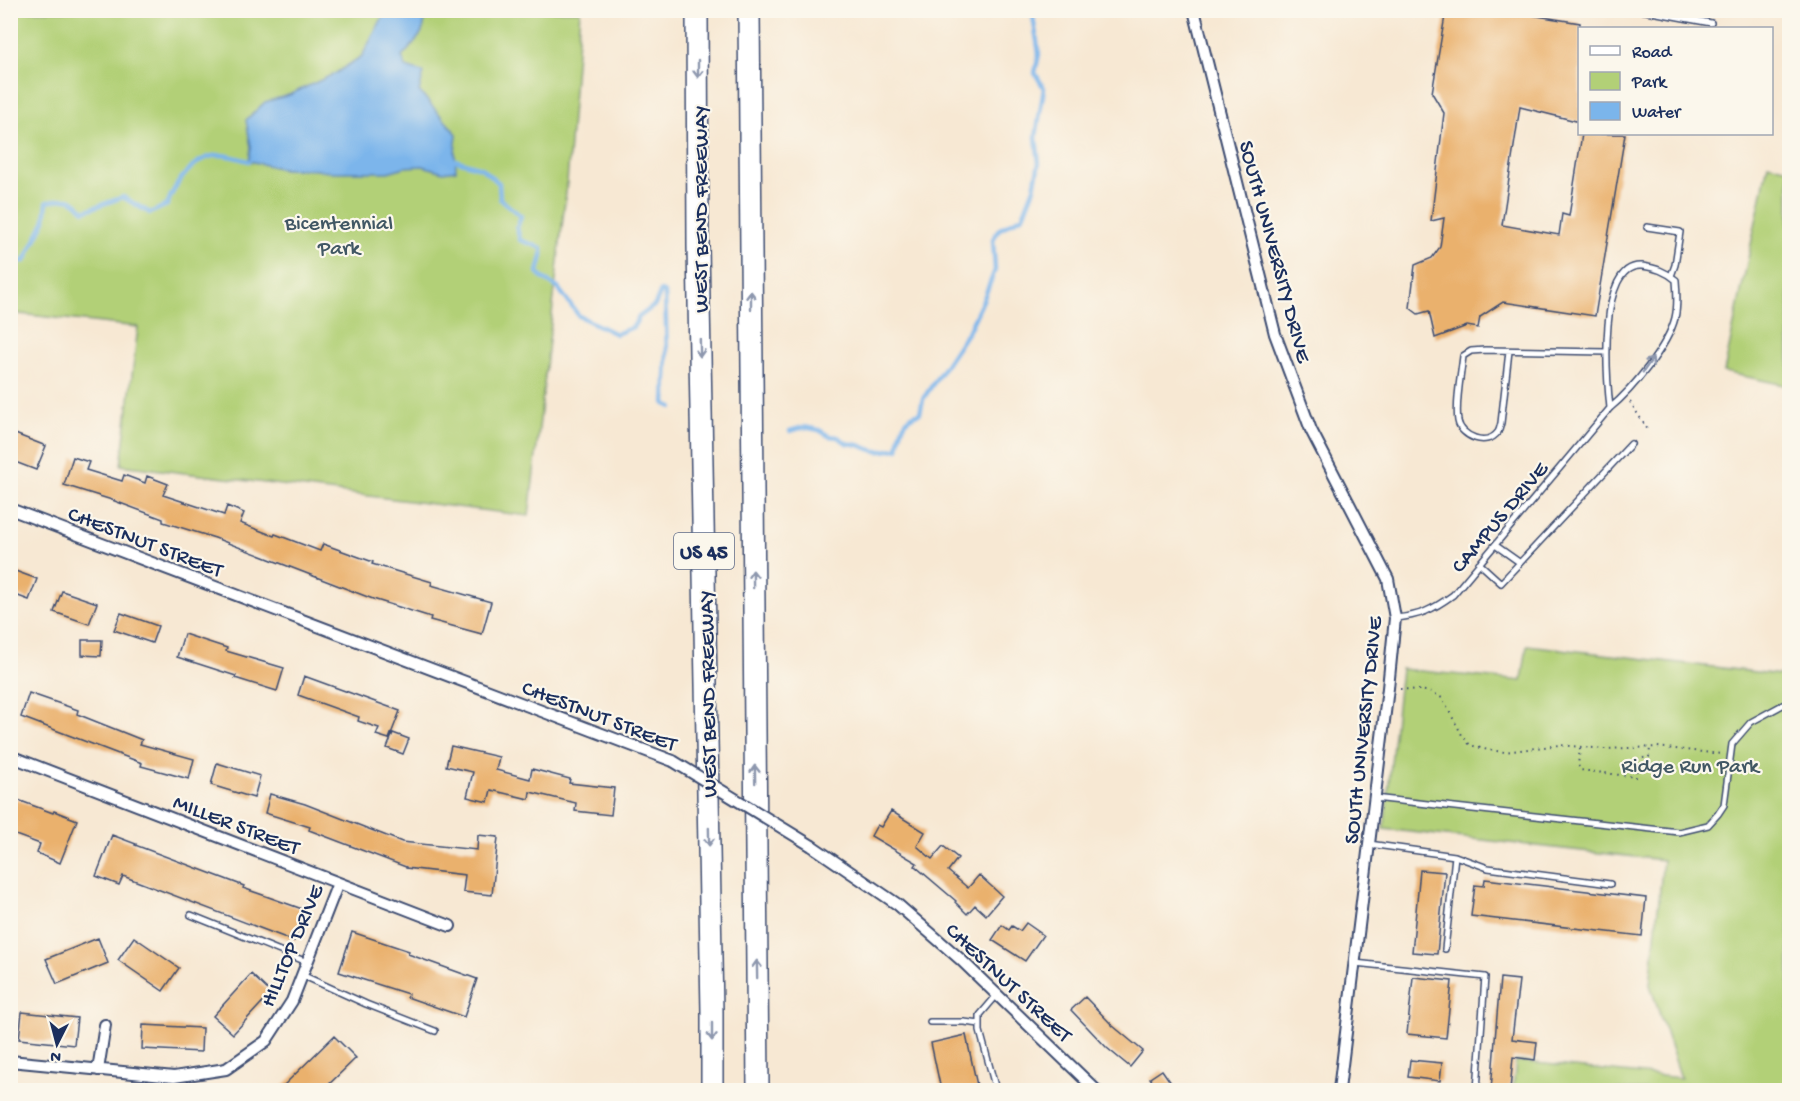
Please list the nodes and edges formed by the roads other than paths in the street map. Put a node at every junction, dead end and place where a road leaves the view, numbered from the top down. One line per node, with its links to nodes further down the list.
1 (697, 10): 37 (highway, WEST BEND FREEWAY / US 45, one-way to 37)
2 (749, 10): 38 (highway, US 45, one-way to 2)
3 (1194, 10): 16 (street, SOUTH UNIVERSITY DRIVE)
4 (1641, 10): 5 (lane)
5 (1711, 22)
6 (1647, 227): 7 (lane)
7 (1671, 276): 9 (lane); 10 (lane, CAMPUS DRIVE, one-way to 7)
8 (1509, 351): 8 (lane); 9 (lane)
9 (1607, 352): 10 (lane)
10 (1610, 408): 13 (lane, CAMPUS DRIVE)
11 (1631, 444): 14 (lane)
12 (10, 508): 30 (street, CHESTNUT STREET, bridge)
13 (1495, 545): 14 (lane); 15 (lane, CAMPUS DRIVE)
14 (1519, 562): 15 (lane)
15 (1479, 563): 16 (lane, CAMPUS DRIVE)
16 (1395, 618): 19 (street, SOUTH UNIVERSITY DRIVE)
17 (1790, 701): 19 (lane)
18 (10, 756): 22 (street, MILLER STREET)
19 (1374, 798): 20 (street, SOUTH UNIVERSITY DRIVE)
20 (1369, 844): 21 (lane); 28 (street, SOUTH UNIVERSITY DRIVE)
21 (1455, 856): 23 (lane); 26 (lane)
22 (338, 883): 25 (street, MILLER STREET); 27 (street, HILLTOP DRIVE)
23 (1610, 884)
24 (191, 915): 27 (lane)
25 (450, 926)
26 (1446, 949)
27 (307, 962): 29 (street, HILLTOP DRIVE)
28 (1354, 963): 41 (street, SOUTH UNIVERSITY DRIVE); 42 (lane)
29 (302, 975): 34 (lane); 36 (street, HILLTOP DRIVE)
30 (997, 995): 32 (lane); 40 (street, CHESTNUT STREET)
31 (930, 1022): 32 (lane)
32 (980, 1024): 39 (lane)
33 (105, 1026): 36 (street)
34 (435, 1031)
35 (10, 1061): 36 (street, HILLTOP DRIVE)
36 (98, 1070)
37 (712, 1090)
38 (758, 1090)
39 (996, 1090)
40 (1096, 1090)
41 (1339, 1090)
42 (1477, 1090)

